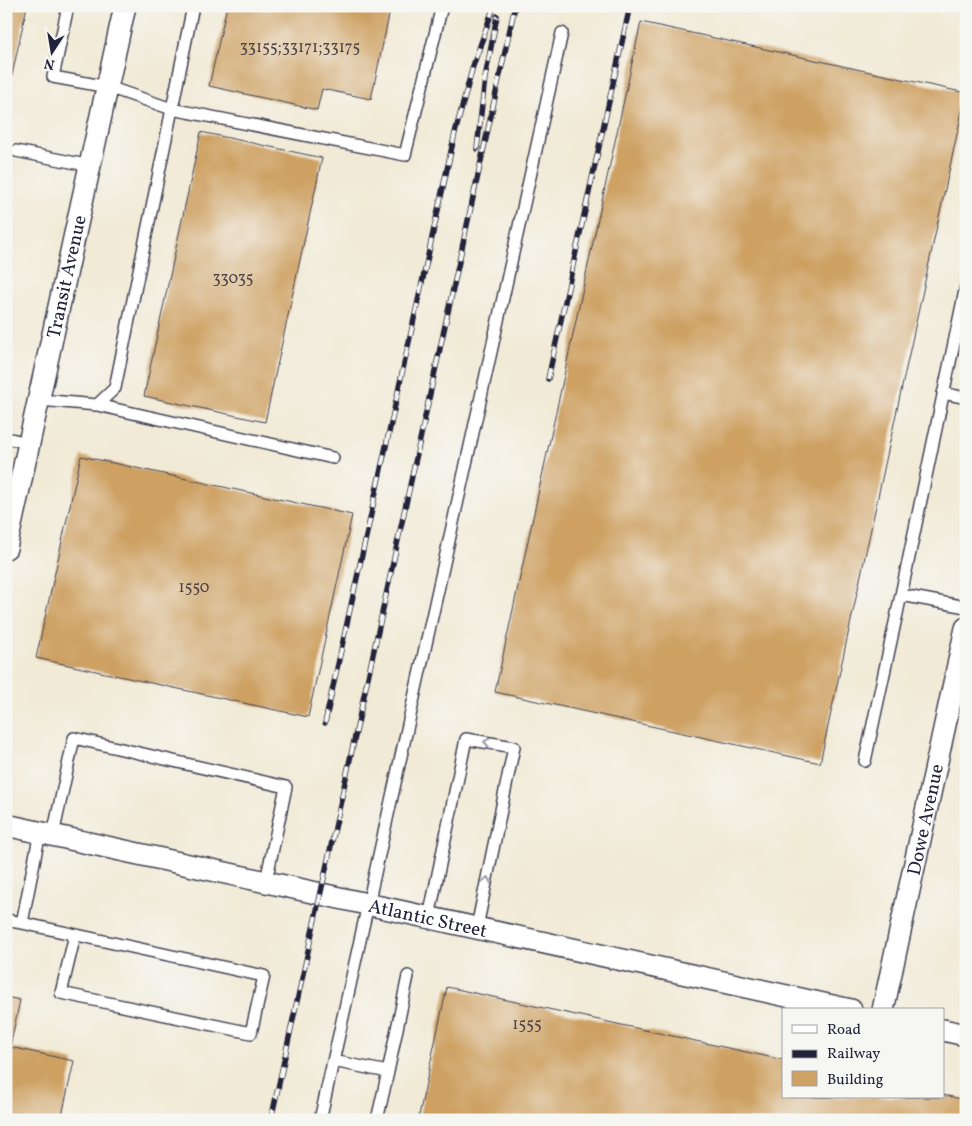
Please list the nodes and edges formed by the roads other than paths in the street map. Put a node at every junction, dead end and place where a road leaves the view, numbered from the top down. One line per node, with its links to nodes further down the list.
1 (68, 6): 6 (lane)
2 (125, 6): 6 (street, Transit Avenue)
3 (194, 6): 7 (lane)
4 (442, 6): 7 (lane)
5 (562, 33): 27 (lane)
6 (108, 87): 7 (lane); 9 (street, Transit Avenue)
7 (172, 109): 14 (lane)
8 (16, 151): 9 (lane)
9 (90, 166): 13 (street, Transit Avenue)
10 (966, 286): 11 (lane)
11 (943, 393): 12 (lane); 20 (lane)
12 (966, 398)
13 (39, 400): 14 (lane); 16 (street, Transit Avenue)
14 (97, 406): 17 (lane)
15 (6, 438): 16 (lane)
16 (29, 443): 18 (street, Transit Avenue)
17 (333, 458)
18 (12, 492): 19 (street, Transit Avenue)
19 (6, 548)
20 (901, 595): 21 (lane); 23 (lane)
21 (966, 607)
22 (966, 628): 35 (street, Dowe Avenue)
23 (865, 761)
24 (6, 825): 25 (street, Atlantic Street)
25 (47, 834): 26 (street, Atlantic Street); 26 (lane); 30 (lane)
26 (266, 881): 27 (street, Atlantic Street)
27 (368, 904): 28 (street, Atlantic Street); 38 (lane)
28 (429, 917): 31 (street, Atlantic Street); 31 (lane, one-way to 28)
29 (6, 920): 30 (lane)
30 (22, 923): 32 (lane)
31 (477, 927): 34 (street, Atlantic Street)
32 (75, 935): 32 (lane)
33 (408, 976): 39 (lane)
34 (842, 1008)
35 (882, 1008)
36 (944, 1030): 37 (street)
37 (966, 1035)
38 (333, 1061): 39 (lane); 40 (lane)
39 (388, 1072): 41 (lane)
40 (320, 1120)
41 (378, 1120)

